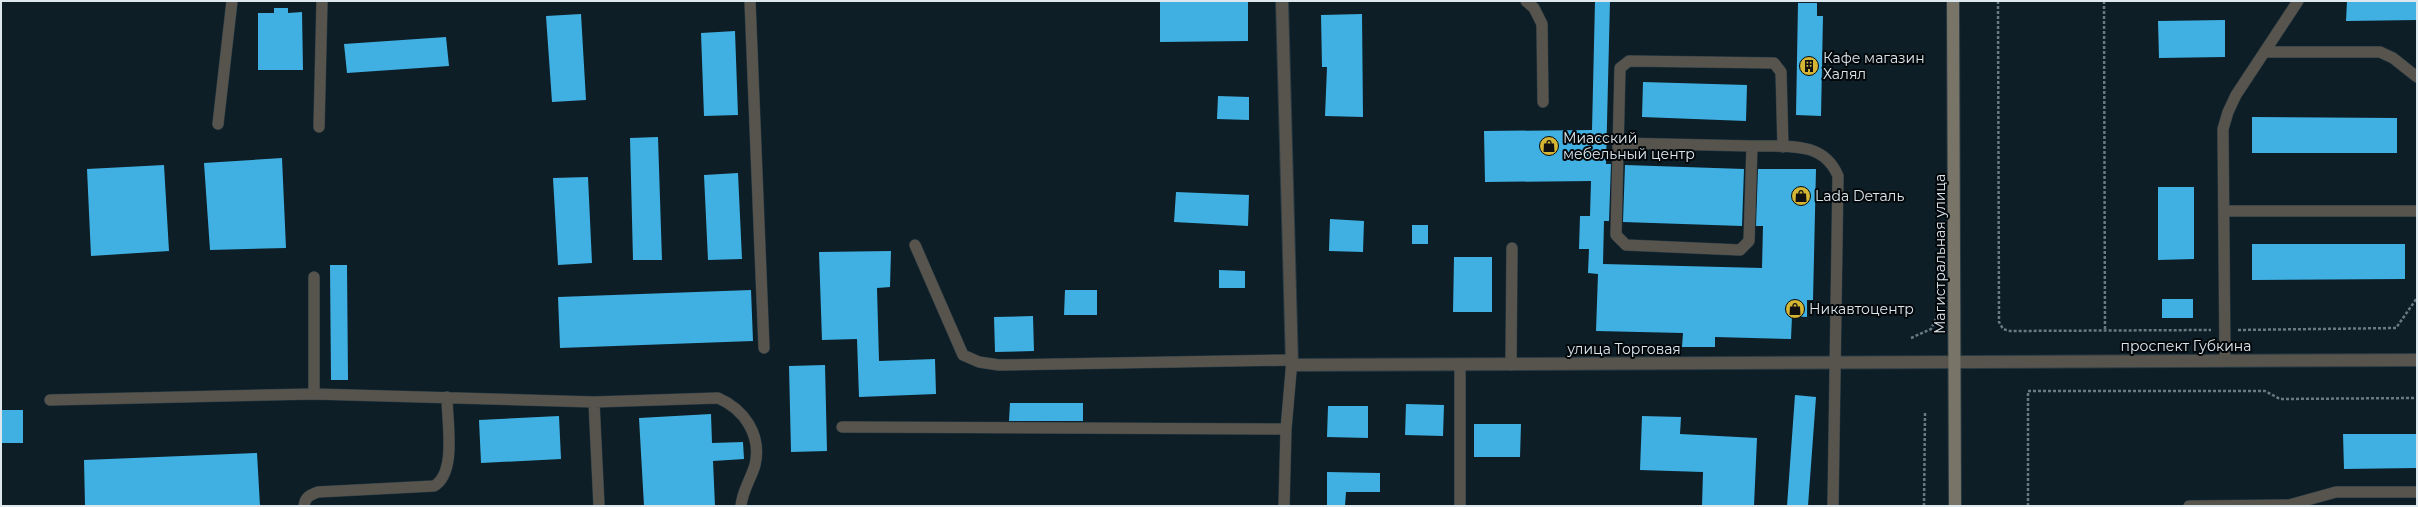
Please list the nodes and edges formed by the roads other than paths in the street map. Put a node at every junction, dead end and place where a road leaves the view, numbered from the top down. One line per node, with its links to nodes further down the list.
1 (232, 1): 11 (lane)
2 (322, 1): 12 (lane)
3 (750, 1): 21 (lane)
4 (1282, 1): 24 (street)
5 (1526, 1): 10 (lane)
6 (1953, 1): 26 (main road, Магистральная улица)
7 (2298, 1): 8 (lane)
8 (2265, 52): 9 (lane); 16 (lane)
9 (2417, 77)
10 (1543, 102)
11 (218, 124)
12 (319, 127)
13 (1617, 143): 14 (lane); 14 (lane); 15 (lane)
14 (1752, 146): 15 (lane)
15 (1783, 146): 25 (lane)
16 (2224, 211): 17 (lane); 23 (lane)
17 (2417, 211)
18 (915, 244): 24 (lane)
19 (1512, 248): 28 (lane)
20 (314, 277): 29 (lane)
21 (764, 348)
22 (2417, 360): 23 (street, проспект Губкина)
23 (2225, 361): 26 (street, проспект Губкина)
24 (1292, 362): 27 (street, улица Торговая); 34 (lane)
25 (1836, 363): 26 (street, улица Торговая); 28 (street, улица Торговая); 41 (lane)
26 (1955, 363): 42 (main road, Магистральная улица)
27 (1460, 365): 28 (street, улица Торговая); 40 (lane)
28 (1511, 365)
29 (314, 394): 30 (lane); 31 (lane)
30 (447, 397): 32 (lane); 36 (lane)
31 (50, 400)
32 (594, 402): 37 (lane); 38 (lane)
33 (842, 427): 34 (lane)
34 (1286, 429): 39 (lane)
35 (2417, 492): 44 (lane)
36 (304, 506)
37 (599, 506)
38 (741, 506)
39 (1284, 506)
40 (1460, 506)
41 (1833, 506)
42 (1955, 506)
43 (2190, 506): 44 (lane)
44 (2235, 506)

